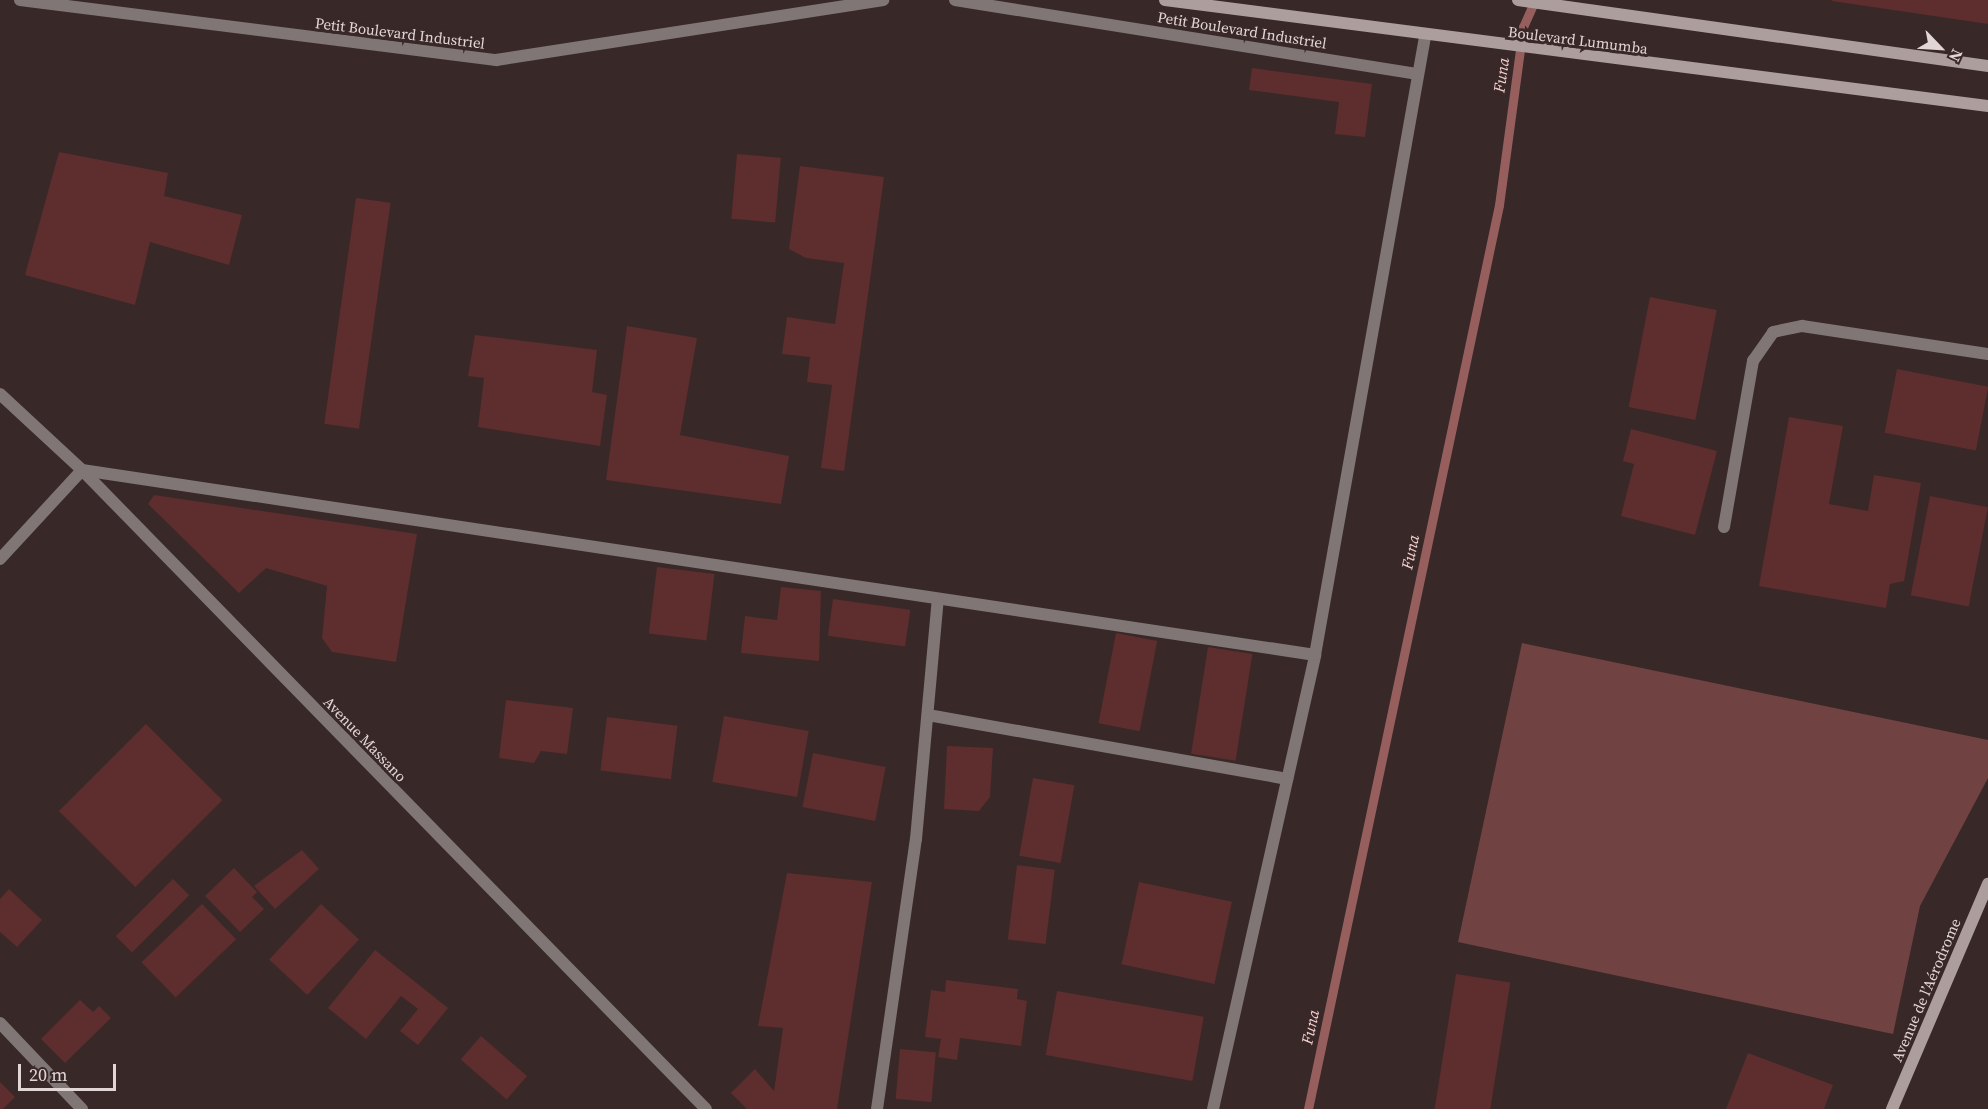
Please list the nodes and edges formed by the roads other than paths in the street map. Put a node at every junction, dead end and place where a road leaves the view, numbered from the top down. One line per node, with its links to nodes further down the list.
1 (20, 0): 2 (street, Petit Boulevard Industriel)
2 (883, 0)
3 (955, 0): 8 (street, Petit Boulevard Industriel)
4 (1165, 0): 6 (main road, Boulevard Lumumba)
5 (1518, 0): 7 (main road, Boulevard Lumumba)
6 (1425, 37): 8 (street); 9 (main road, Boulevard Lumumba)
7 (1988, 66)
8 (1418, 74): 16 (street)
9 (1988, 106)
10 (1988, 354): 13 (street)
11 (0, 393): 12 (street, Avenue Massano)
12 (82, 470): 14 (street); 15 (street); 22 (street, Avenue Massano)
13 (1724, 527)
14 (0, 559)
15 (938, 599): 16 (street); 17 (street)
16 (1314, 655): 18 (street)
17 (927, 715): 18 (street); 23 (street)
18 (1287, 779): 24 (street)
19 (1988, 884): 25 (main road, Avenue de l’Aérodrome)
20 (0, 1023): 21 (street)
21 (82, 1109)
22 (706, 1109)
23 (877, 1109)
24 (1213, 1109)
25 (1892, 1109)

